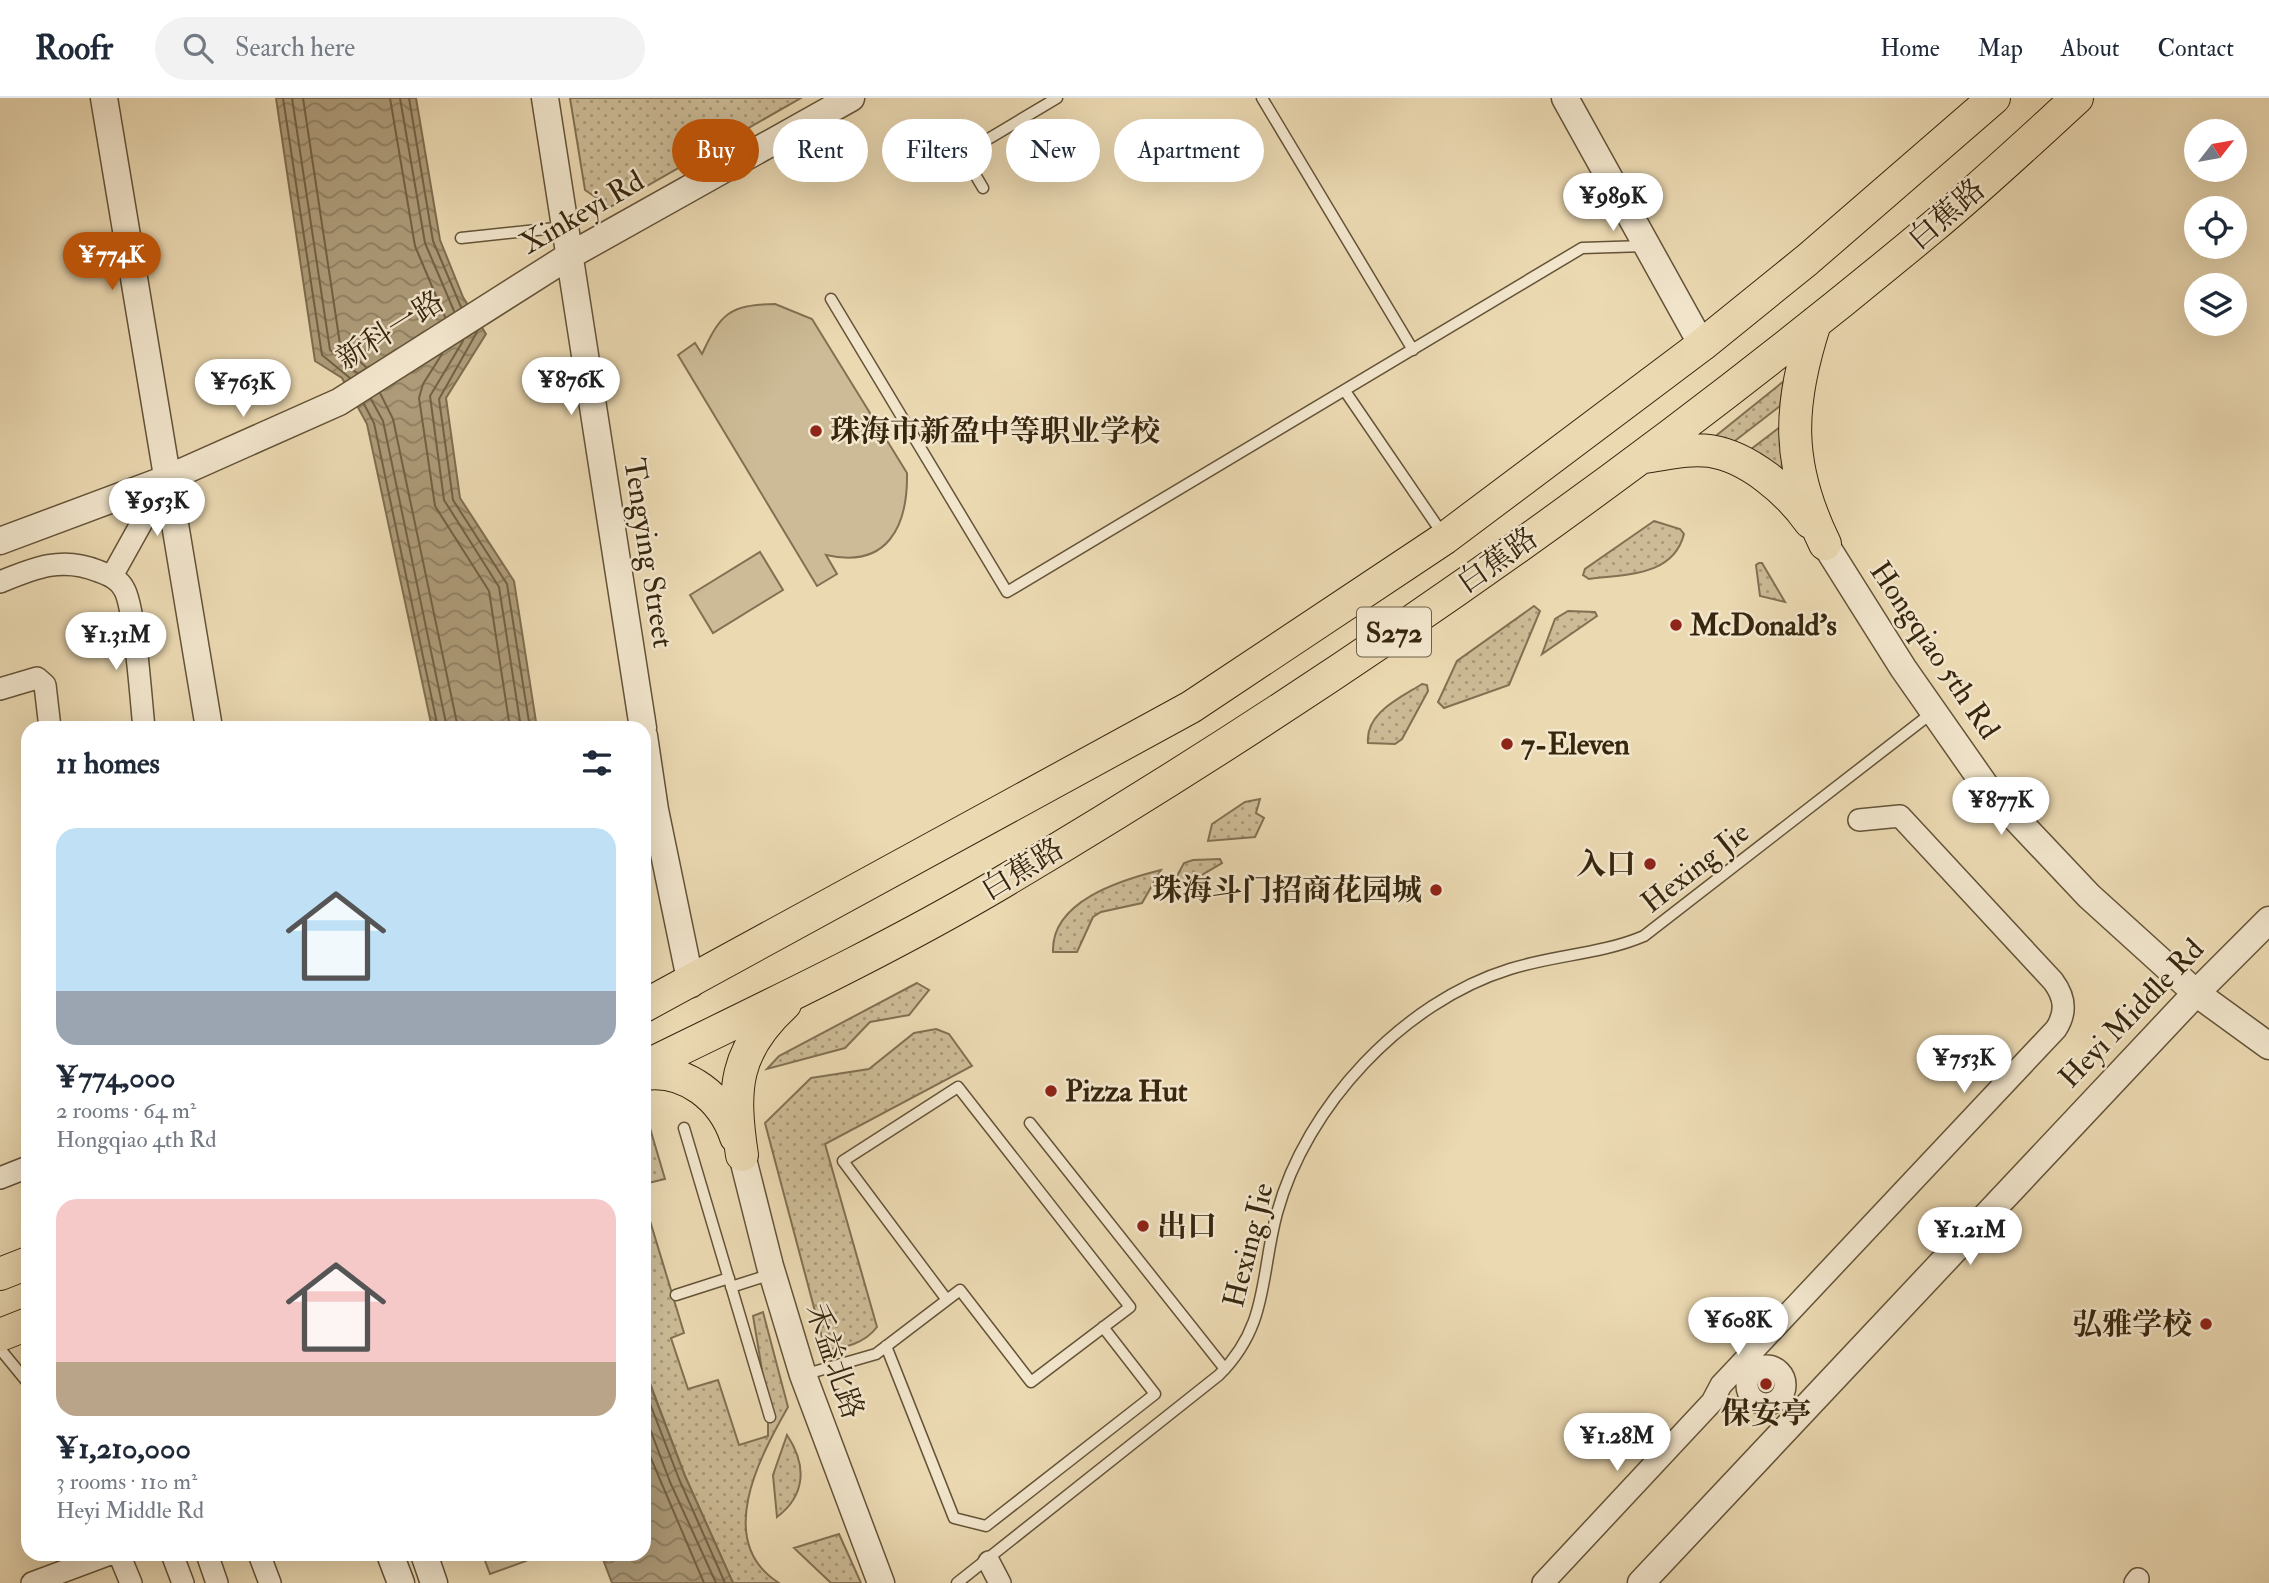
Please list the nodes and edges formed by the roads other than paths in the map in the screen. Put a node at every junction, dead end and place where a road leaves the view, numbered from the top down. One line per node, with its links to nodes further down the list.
1 (104, 98): 21 (street)
2 (545, 98): 10 (street, Tengying Street)
3 (851, 98): 13 (street, Xinkeyi Rd)
4 (1057, 98): 9 (lane)
5 (1262, 98): 18 (lane)
6 (1565, 98): 12 (street)
7 (1994, 98): 17 (main road, 白蕉路 / S272)
8 (2077, 98): 16 (main road, 白蕉路 / S272)
9 (983, 188)
10 (565, 227): 11 (lane); 13 (street, Tengying Street)
11 (461, 238)
12 (1648, 246): 17 (street); 18 (lane)
13 (569, 256): 15 (street, Xinkeyi Rd); 32 (street, Tengying Street)
14 (831, 299): 19 (lane)
15 (495, 303): 21 (street, 新科一路)
16 (1815, 323): 20 (main road, 白蕉路 / S272); 24 (main road)
17 (1702, 345): 22 (main road, 白蕉路 / S272)
18 (1413, 350): 19 (lane)
19 (1345, 391): 22 (lane)
20 (1644, 457): 24 (main road); 37 (main road, 白蕉路 / S272)
21 (166, 479): 23 (street); 25 (street); 31 (street)
22 (1446, 538): 36 (main road, 白蕉路 / S272)
23 (0, 541)
24 (1825, 544): 28 (street, Hongqiao 5th Rd)
25 (112, 576): 26 (street); 30 (street)
26 (0, 582)
27 (0, 689): 29 (street)
28 (1933, 712): 38 (street, Hongqiao 5th Rd); 60 (lane, Hexing Jie)
29 (49, 721)
30 (143, 721)
31 (208, 721)
32 (642, 721)
33 (651, 783): 36 (street)
34 (1858, 820): 59 (street)
35 (2269, 919): 38 (street, Heyi Middle Rd)
36 (691, 984): 39 (main road, 白蕉路 / S272)
37 (811, 985): 41 (main road, 白蕉路 / S272); 45 (main road)
38 (2196, 993): 40 (street, Hongqiao 5th Rd); 63 (street, Heyi Middle Rd)
39 (651, 1003)
40 (2269, 1046)
41 (651, 1064)
42 (651, 1074): 45 (main road)
43 (1030, 1123): 60 (lane)
44 (684, 1128): 51 (lane)
45 (742, 1155): 50 (street, 禾益北路)
46 (21, 1170): 47 (street)
47 (0, 1178)
48 (21, 1266): 49 (main road)
49 (0, 1274)
50 (772, 1274): 51 (lane); 62 (street, 禾益北路)
51 (730, 1282): 52 (lane); 64 (lane)
52 (676, 1294)
53 (947, 1300): 55 (lane); 55 (lane); 57 (lane)
54 (21, 1327): 56 (main road)
55 (1103, 1327): 57 (lane)
56 (0, 1335)
57 (886, 1346): 62 (lane)
58 (0, 1349): 61 (lane)
59 (1748, 1366): 63 (street); 83 (street)
60 (1225, 1369): 81 (lane, Hexing Jie)
61 (21, 1374)
62 (803, 1376): 80 (street, 禾益北路)
63 (1789, 1407): 84 (street, Heyi Middle Rd)
64 (770, 1417)
65 (91, 1561): 73 (street)
66 (122, 1561): 74 (street)
67 (175, 1561): 75 (street)
68 (209, 1561): 76 (street)
69 (262, 1561): 77 (street)
70 (393, 1561): 78 (street)
71 (426, 1561): 79 (street)
72 (989, 1562): 82 (street)
73 (32, 1583)
74 (131, 1583)
75 (183, 1583)
76 (217, 1583)
77 (270, 1583)
78 (401, 1583)
79 (434, 1583)
80 (881, 1583)
81 (957, 1583)
82 (1000, 1583)
83 (1543, 1583)
84 (1641, 1583)

